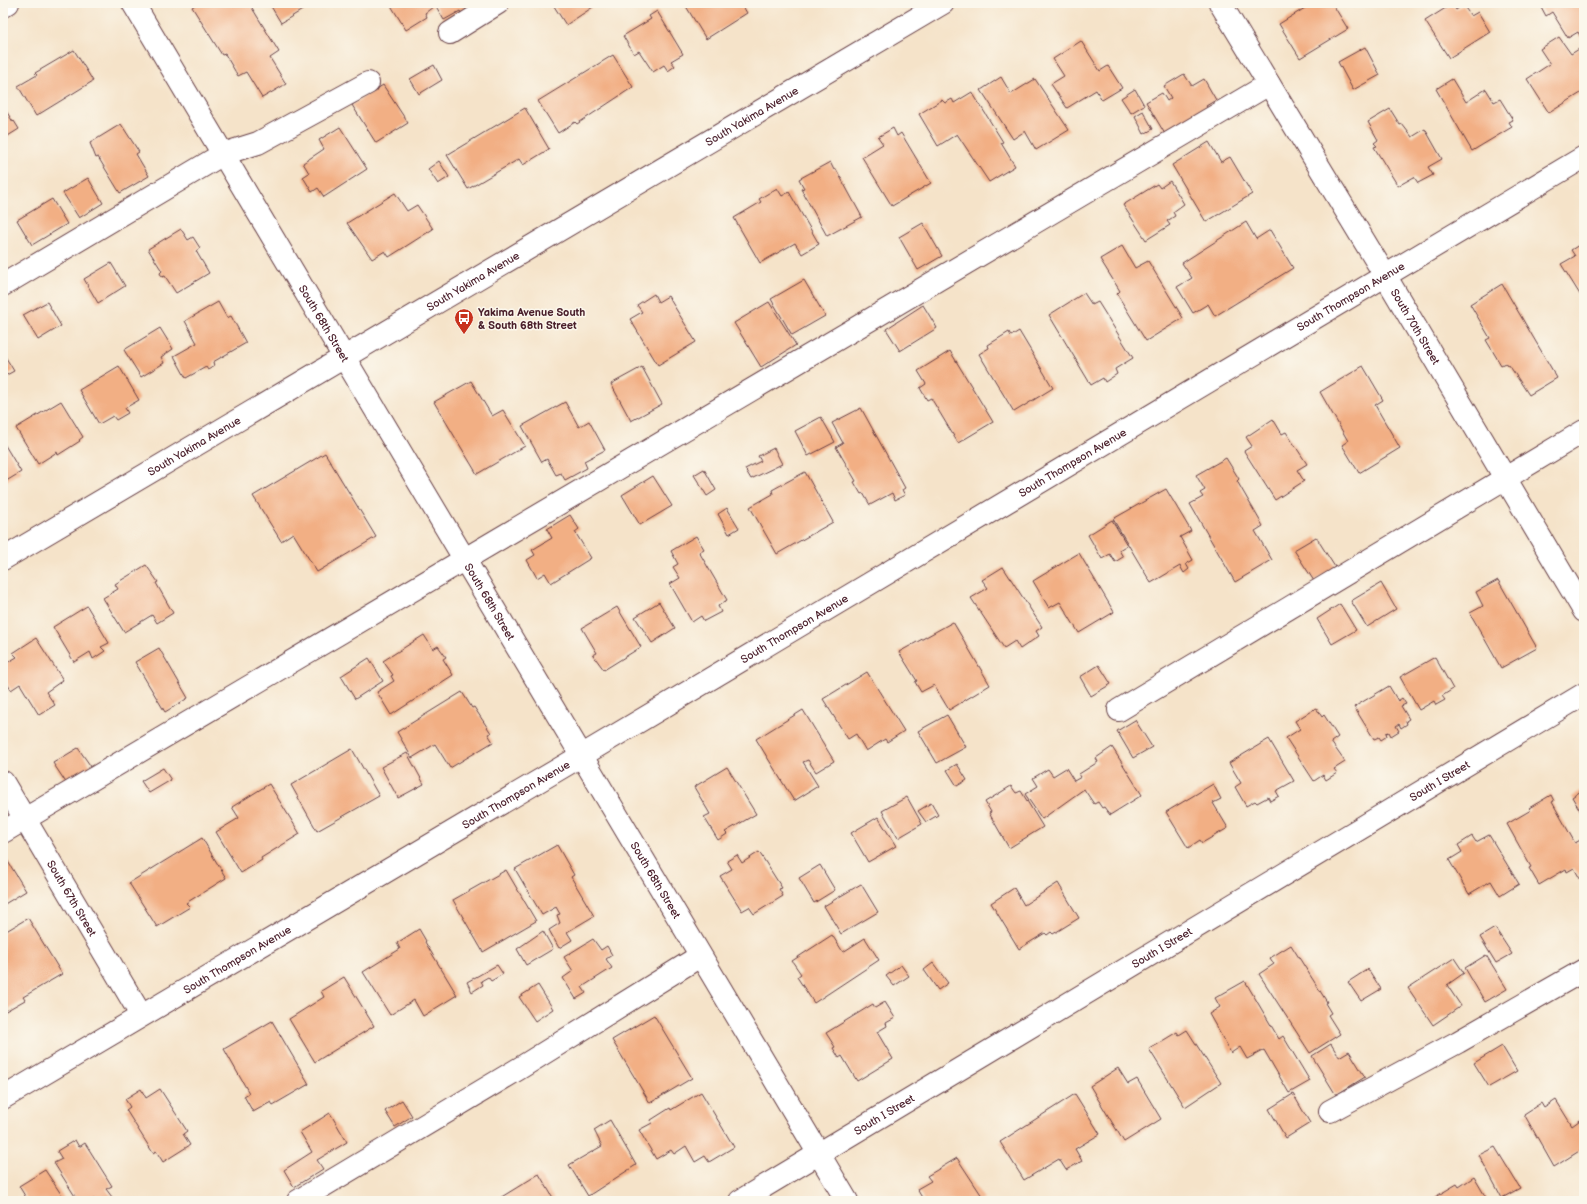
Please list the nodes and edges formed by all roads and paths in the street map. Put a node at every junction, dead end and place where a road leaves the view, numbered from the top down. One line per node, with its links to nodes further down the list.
1 (8, 3): 6 (street)
2 (133, 3): 10 (street, South 68th Street)
3 (498, 3): 7 (street)
4 (943, 3): 14 (street, South Yakima Avenue)
5 (1220, 3): 9 (street, South 70th Street)
6 (3, 6)
7 (450, 33)
8 (368, 83): 10 (street)
9 (1269, 84): 12 (street, South 70th Street); 18 (street)
10 (223, 154): 13 (street); 14 (street, South 68th Street)
11 (1584, 157): 12 (street, South Thompson Avenue)
12 (1386, 277): 16 (street, South 70th Street); 22 (street, South Thompson Avenue)
13 (3, 285)
14 (343, 357): 17 (street, South Yakima Avenue); 18 (street, South 68th Street)
15 (1584, 431): 16 (street)
16 (1505, 478): 19 (street, South 70th Street); 21 (street)
17 (3, 559)
18 (464, 559): 22 (street, South 68th Street); 24 (street)
19 (1584, 611)
20 (1584, 694): 31 (street, South I Street)
21 (1120, 710)
22 (581, 756): 26 (street, South 68th Street); 28 (street, South Thompson Avenue)
23 (3, 782): 24 (street, South 67th Street)
24 (25, 819): 25 (street); 28 (street, South 67th Street)
25 (3, 832)
26 (700, 956): 31 (street, South 68th Street); 32 (street)
27 (1584, 970): 30 (street)
28 (141, 1015): 29 (street, South Thompson Avenue)
29 (3, 1098)
30 (1330, 1111)
31 (818, 1154): 33 (street, South I Street); 34 (street, South 68th Street)
32 (298, 1201)
33 (740, 1201)
34 (847, 1201)

